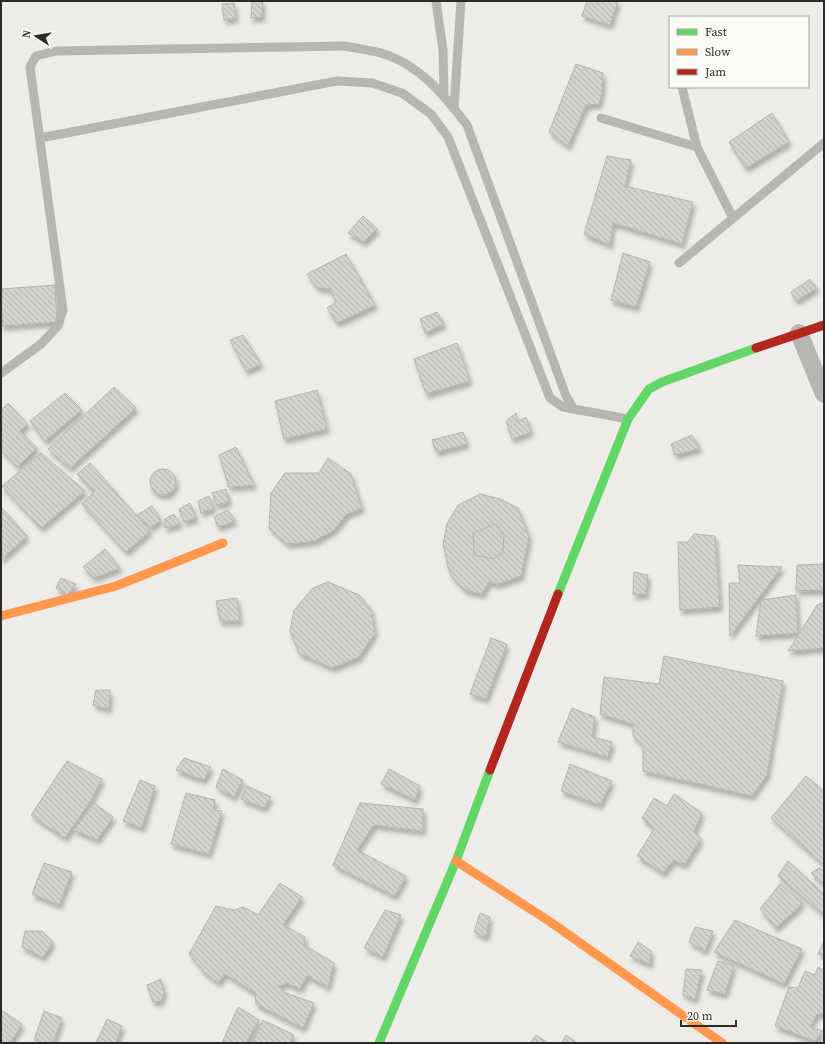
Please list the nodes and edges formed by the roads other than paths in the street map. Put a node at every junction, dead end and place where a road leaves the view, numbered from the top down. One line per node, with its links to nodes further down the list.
1 (436, 1): 4 (lane)
2 (461, 1): 5 (lane)
3 (682, 88): 9 (lane)
4 (444, 95): 5 (lane); 7 (lane)
5 (454, 109): 16 (lane)
6 (601, 118): 9 (lane)
7 (40, 138): 14 (lane); 17 (lane)
8 (824, 143): 10 (lane)
9 (696, 147): 10 (lane)
10 (733, 218): 11 (lane)
11 (679, 263)
12 (824, 325): 13 (street)
13 (800, 333): 15 (street); 19 (street)
14 (1, 373)
15 (824, 394)
16 (566, 396): 17 (lane); 18 (lane)
17 (554, 402): 18 (lane)
18 (573, 408): 19 (lane)
19 (628, 419): 22 (street)
20 (223, 543): 21 (street)
21 (1, 616)
22 (456, 861): 23 (street); 24 (street)
23 (379, 1043)
24 (722, 1043)

